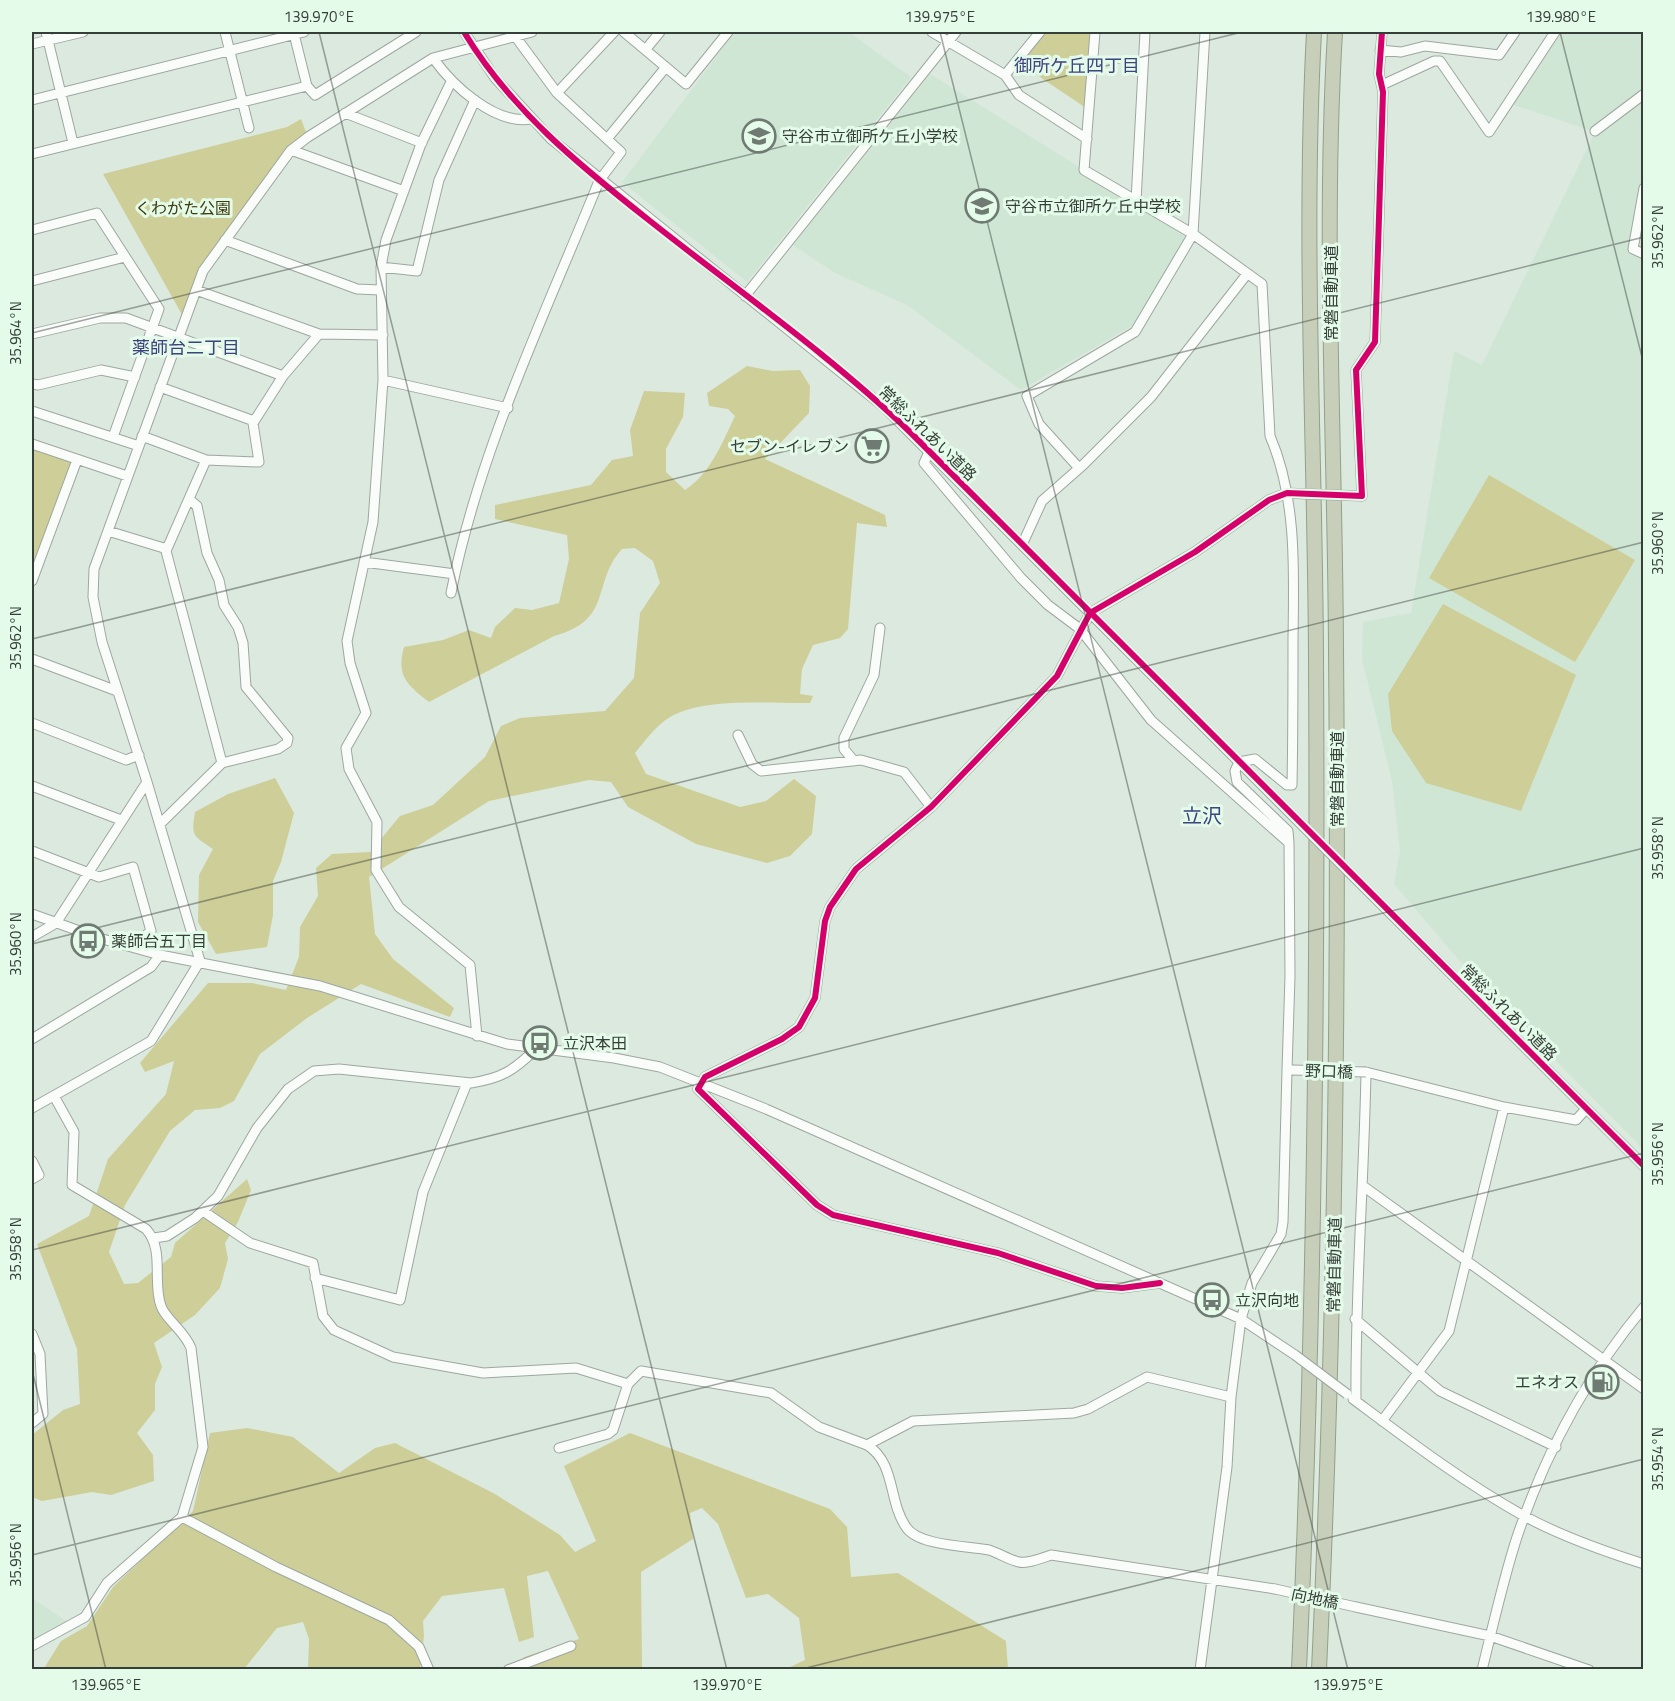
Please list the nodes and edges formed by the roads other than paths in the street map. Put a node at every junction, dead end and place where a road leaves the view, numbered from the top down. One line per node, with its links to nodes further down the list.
1 (83, 32): 23 (street)
2 (225, 32): 30 (street)
3 (304, 32): 22 (street)
4 (416, 32): 36 (street)
5 (464, 32): 27 (street, 常総ふれあい道路)
6 (532, 32): 24 (street)
7 (614, 32): 38 (street)
8 (624, 32): 28 (street)
9 (660, 32): 28 (street)
10 (728, 32): 32 (street)
11 (932, 32): 25 (street)
12 (956, 32): 25 (street)
13 (1040, 32): 33 (street)
14 (1095, 32): 48 (street)
15 (1145, 32): 56 (street)
16 (1205, 32): 58 (street)
17 (1314, 32): 169 (highway, 常磐自動車道)
18 (1335, 32): 170 (highway, 常磐自動車道)
19 (1382, 32): 29 (street)
20 (1515, 32): 29 (street)
21 (1555, 32): 35 (street)
22 (294, 34): 30 (street); 36 (street)
23 (47, 36): 26 (street); 37 (street)
24 (515, 36): 27 (street); 38 (street)
25 (948, 42): 33 (street); 67 (street)
26 (32, 44)
27 (473, 47): 31 (street); 44 (street, 常総ふれあい道路)
28 (646, 49): 32 (street)
29 (1380, 50): 35 (street)
30 (230, 51): 37 (street); 42 (street)
31 (433, 58): 34 (street); 43 (street)
32 (666, 66): 47 (street)
33 (1005, 75): 48 (street)
34 (451, 82): 41 (street); 49 (street)
35 (1382, 85): 90 (street, bridge)
36 (307, 86): 42 (street)
37 (61, 92): 40 (street); 50 (street)
38 (557, 93): 47 (street)
39 (1644, 94): 46 (street)
40 (32, 100)
41 (475, 100): 44 (street); 62 (street)
42 (243, 103): 45 (street); 50 (street)
43 (345, 113): 49 (street); 51 (street)
44 (531, 119): 53 (street, 常総ふれあい道路)
45 (249, 128)
46 (1595, 131)
47 (607, 139): 53 (street)
48 (1087, 139): 56 (street)
49 (422, 142): 55 (street)
50 (73, 143): 52 (street)
51 (291, 150): 55 (street); 59 (street)
52 (32, 154)
53 (599, 181): 67 (street, 常総ふれあい道路); 78 (street)
54 (1644, 188): 60 (street)
55 (404, 191): 62 (street)
56 (1136, 201): 58 (street)
57 (32, 230): 61 (street)
58 (1193, 234): 63 (street); 88 (street)
59 (225, 240): 65 (street); 66 (street)
60 (1644, 254)
61 (125, 257): 64 (street); 68 (street)
62 (381, 267): 66 (street)
63 (1247, 274): 88 (street); 90 (street)
64 (32, 281)
65 (196, 290): 70 (street); 72 (street)
66 (380, 290): 71 (street)
67 (745, 296): 85 (street, 常総ふれあい道路)
68 (154, 327): 69 (street); 72 (street); 74 (street)
69 (32, 334)
70 (319, 334): 71 (street); 73 (street)
71 (383, 335): 75 (street)
72 (178, 338): 73 (street); 77 (street)
73 (283, 376): 80 (street)
74 (135, 377): 76 (street); 82 (street)
75 (383, 380): 78 (street); 95 (street)
76 (32, 384)
77 (160, 387): 80 (street); 81 (street)
78 (508, 408): 96 (street)
79 (32, 411): 82 (street)
80 (254, 421): 87 (street)
81 (142, 436): 84 (street); 87 (street)
82 (114, 437): 84 (street)
83 (32, 444): 86 (street)
84 (139, 446): 89 (street)
85 (929, 452): 93 (street, 常総ふれあい道路); 101 (street)
86 (77, 460): 89 (street); 97 (street)
87 (206, 460): 91 (street)
88 (1079, 468): 93 (street)
89 (127, 476): 92 (street)
90 (1287, 493): 99 (street); 108 (street)
91 (189, 499): 94 (street); 109 (street)
92 (108, 531): 94 (street); 103 (street)
93 (1022, 545): 99 (street, 常総ふれあい道路)
94 (167, 549): 109 (street)
95 (364, 562): 96 (street); 124 (street)
96 (455, 574): 98 (street)
97 (32, 581)
98 (451, 593)
99 (1090, 613): 101 (street); 108 (street, 常総ふれあい道路)
100 (880, 628): 107 (street)
101 (1080, 629): 112 (street); 115 (street)
102 (32, 659): 103 (street)
103 (117, 691): 106 (street)
104 (32, 723): 106 (street)
105 (738, 735): 107 (street)
106 (138, 755): 110 (street)
107 (854, 761): 112 (street)
108 (1239, 762): 115 (street); 134 (street, 常総ふれあい道路, bridge)
109 (222, 763): 114 (street)
110 (147, 782): 113 (street); 114 (street)
111 (32, 786): 113 (street)
112 (931, 807): 130 (street)
113 (121, 820): 117 (street)
114 (160, 824): 123 (street)
115 (1289, 843): 127 (street)
116 (32, 851): 117 (street)
117 (90, 873): 119 (street); 121 (street)
118 (32, 914): 119 (street)
119 (56, 923): 120 (street); 121 (street)
120 (32, 937)
121 (132, 947): 122 (street)
122 (160, 955): 123 (street); 125 (street)
123 (200, 961): 124 (street); 131 (street)
124 (477, 1036): 126 (street)
125 (32, 1039)
126 (536, 1049): 129 (street); 130 (street)
127 (1290, 1070): 128 (street, 野口橋, bridge); 145 (street)
128 (1366, 1072): 132 (street, 野口橋); 138 (street)
129 (467, 1083): 139 (street); 142 (street)
130 (700, 1083): 143 (street); 143 (street)
131 (54, 1096): 133 (street); 140 (street)
132 (1504, 1107): 134 (street, 野口橋); 141 (street)
133 (32, 1108)
134 (1586, 1109): 136 (street, 常総ふれあい道路)
135 (32, 1161): 137 (street)
136 (1644, 1166)
137 (32, 1179)
138 (1364, 1186): 141 (street); 146 (street)
139 (203, 1211): 140 (street); 142 (street)
140 (154, 1238): 160 (street)
141 (1468, 1263): 148 (street); 149 (street)
142 (315, 1278): 150 (street)
143 (1160, 1283): 145 (street)
144 (1644, 1306): 148 (street)
145 (1241, 1319): 152 (street); 153 (street, bridge)
146 (1355, 1319): 149 (street); 153 (street)
147 (32, 1334): 155 (street)
148 (1602, 1359): 151 (street); 157 (street)
149 (1418, 1372): 154 (street); 157 (street)
150 (628, 1384): 156 (street); 158 (street)
151 (1644, 1389)
152 (1231, 1397): 156 (street); 162 (street)
153 (1356, 1401): 154 (street)
154 (1382, 1421): 159 (street)
155 (32, 1423)
156 (867, 1445): 162 (street, 向地橋)
157 (1556, 1447): 159 (street)
158 (559, 1448)
159 (1526, 1516): 161 (street); 163 (street)
160 (182, 1517): 164 (street); 166 (street)
161 (1644, 1564)
162 (1210, 1579): 163 (street, 向地橋, bridge); 168 (street)
163 (1490, 1636): 171 (street); 172 (street, 向地橋)
164 (32, 1646)
165 (571, 1646): 167 (street)
166 (429, 1670)
167 (508, 1670)
168 (1200, 1670)
169 (1299, 1670)
170 (1319, 1670)
171 (1482, 1670)
172 (1589, 1670)

